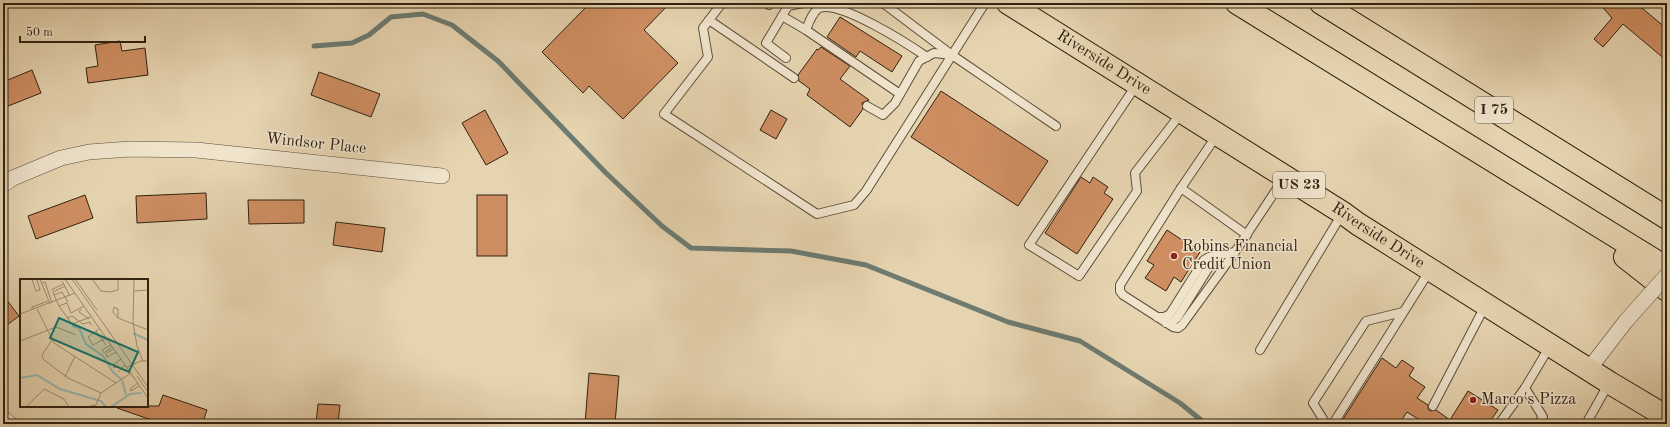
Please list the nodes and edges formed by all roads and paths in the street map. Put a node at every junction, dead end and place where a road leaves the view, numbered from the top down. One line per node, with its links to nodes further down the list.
1 (722, 3): 9 (lane)
2 (803, 3): 8 (lane)
3 (883, 3): 11 (lane)
4 (985, 3): 11 (lane)
5 (1008, 3): 15 (main road, Riverside Drive / US 23)
6 (1237, 3): 25 (main road, I 75)
7 (1321, 3): 27 (main road, I 75)
8 (782, 16): 10 (lane); 13 (lane)
9 (708, 20): 11 (lane); 14 (lane)
10 (806, 30): 12 (lane); 16 (lane)
11 (952, 55): 12 (lane); 19 (lane)
12 (927, 57): 16 (lane)
13 (786, 58)
14 (794, 78)
15 (1137, 84): 18 (main road, Riverside Drive / US 23); 18 (lane)
16 (900, 94): 17 (lane)
17 (867, 106)
18 (1182, 112): 20 (main road, Riverside Drive / US 23)
19 (1056, 126)
20 (1218, 134): 22 (main road, Riverside Drive / US 23); 24 (lane)
21 (442, 176): 23 (street, Windsor Place)
22 (1285, 176): 26 (main road, Riverside Drive / US 23); 28 (lane)
23 (3, 185)
24 (1181, 188): 28 (lane); 37 (lane)
25 (1540, 191): 31 (main road, I 75); 34 (main road)
26 (1343, 213): 32 (main road, Riverside Drive / US 23); 40 (lane)
27 (1667, 218)
28 (1247, 235): 29 (lane)
29 (1235, 252): 30 (lane); 38 (lane)
30 (1218, 256): 37 (lane); 38 (lane)
31 (1667, 268)
32 (1430, 269): 35 (main road, Riverside Drive / US 23); 36 (lane)
33 (1667, 275): 41 (street, bridge)
34 (1667, 290)
35 (1486, 304): 39 (main road, Riverside Drive / US 23); 44 (lane)
36 (1403, 312): 48 (lane); 49 (lane)
37 (1157, 317): 38 (lane)
38 (1166, 323)
39 (1551, 345): 41 (main road, Riverside Drive / US 23); 43 (lane)
40 (1260, 350)
41 (1589, 369): 42 (main road, Riverside Drive / US 23)
42 (1610, 383): 45 (main road, Riverside Drive / US 23); 52 (lane)
43 (1525, 388): 50 (lane); 51 (lane)
44 (1432, 406)
45 (1667, 417)
46 (3, 418): 47 (street)
47 (10, 424)
48 (1326, 424)
49 (1332, 424)
50 (1499, 424)
51 (1538, 424)
52 (1586, 424)

